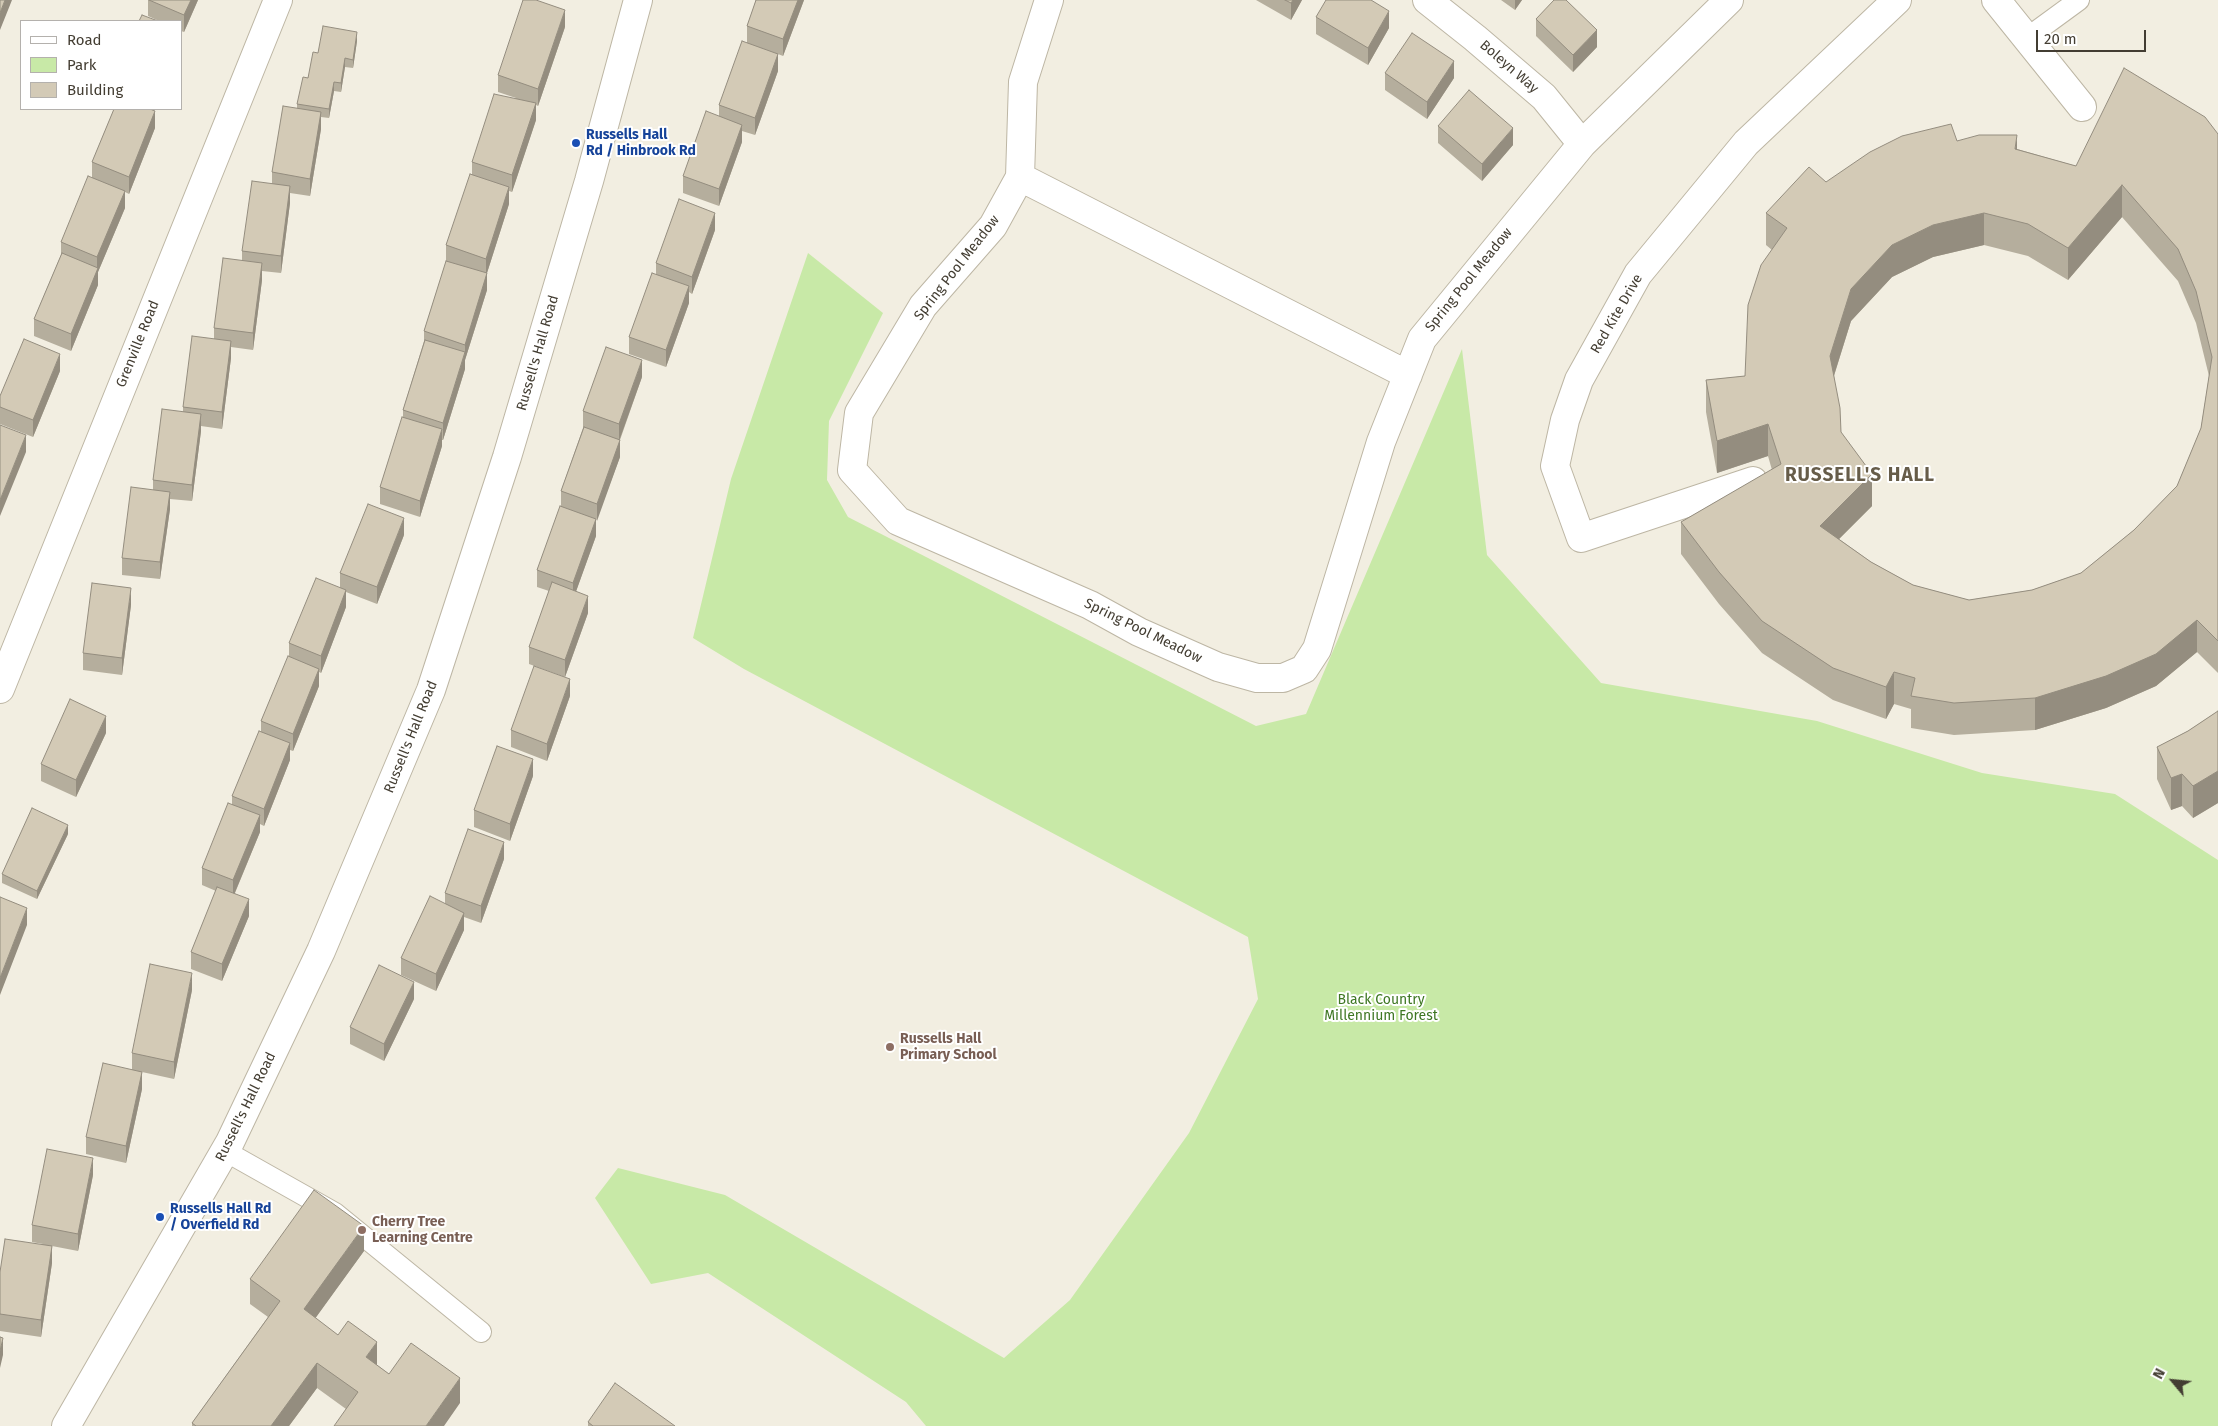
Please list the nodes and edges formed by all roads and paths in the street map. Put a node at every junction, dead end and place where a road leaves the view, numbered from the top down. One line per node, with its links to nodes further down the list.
1 (278, 0): 15 (street, Grenville Road)
2 (638, 0): 16 (street, Russell's Hall Road)
3 (1048, 0): 12 (street, Spring Pool Meadow)
4 (1427, 0): 11 (street, Boleyn Way)
5 (1729, 0): 11 (street, Spring Pool Meadow)
6 (1897, 0): 14 (street, Red Kite Drive)
7 (1996, 0): 9 (street)
8 (2079, 0): 9 (lane)
9 (2027, 38): 10 (street)
10 (2082, 107)
11 (1582, 144): 13 (street, Spring Pool Meadow)
12 (1020, 177): 13 (street); 13 (street, Spring Pool Meadow)
13 (1408, 375)
14 (1753, 481)
15 (0, 689)
16 (226, 1151): 17 (lane); 18 (street, Russell's Hall Road)
17 (481, 1332)
18 (66, 1426)

